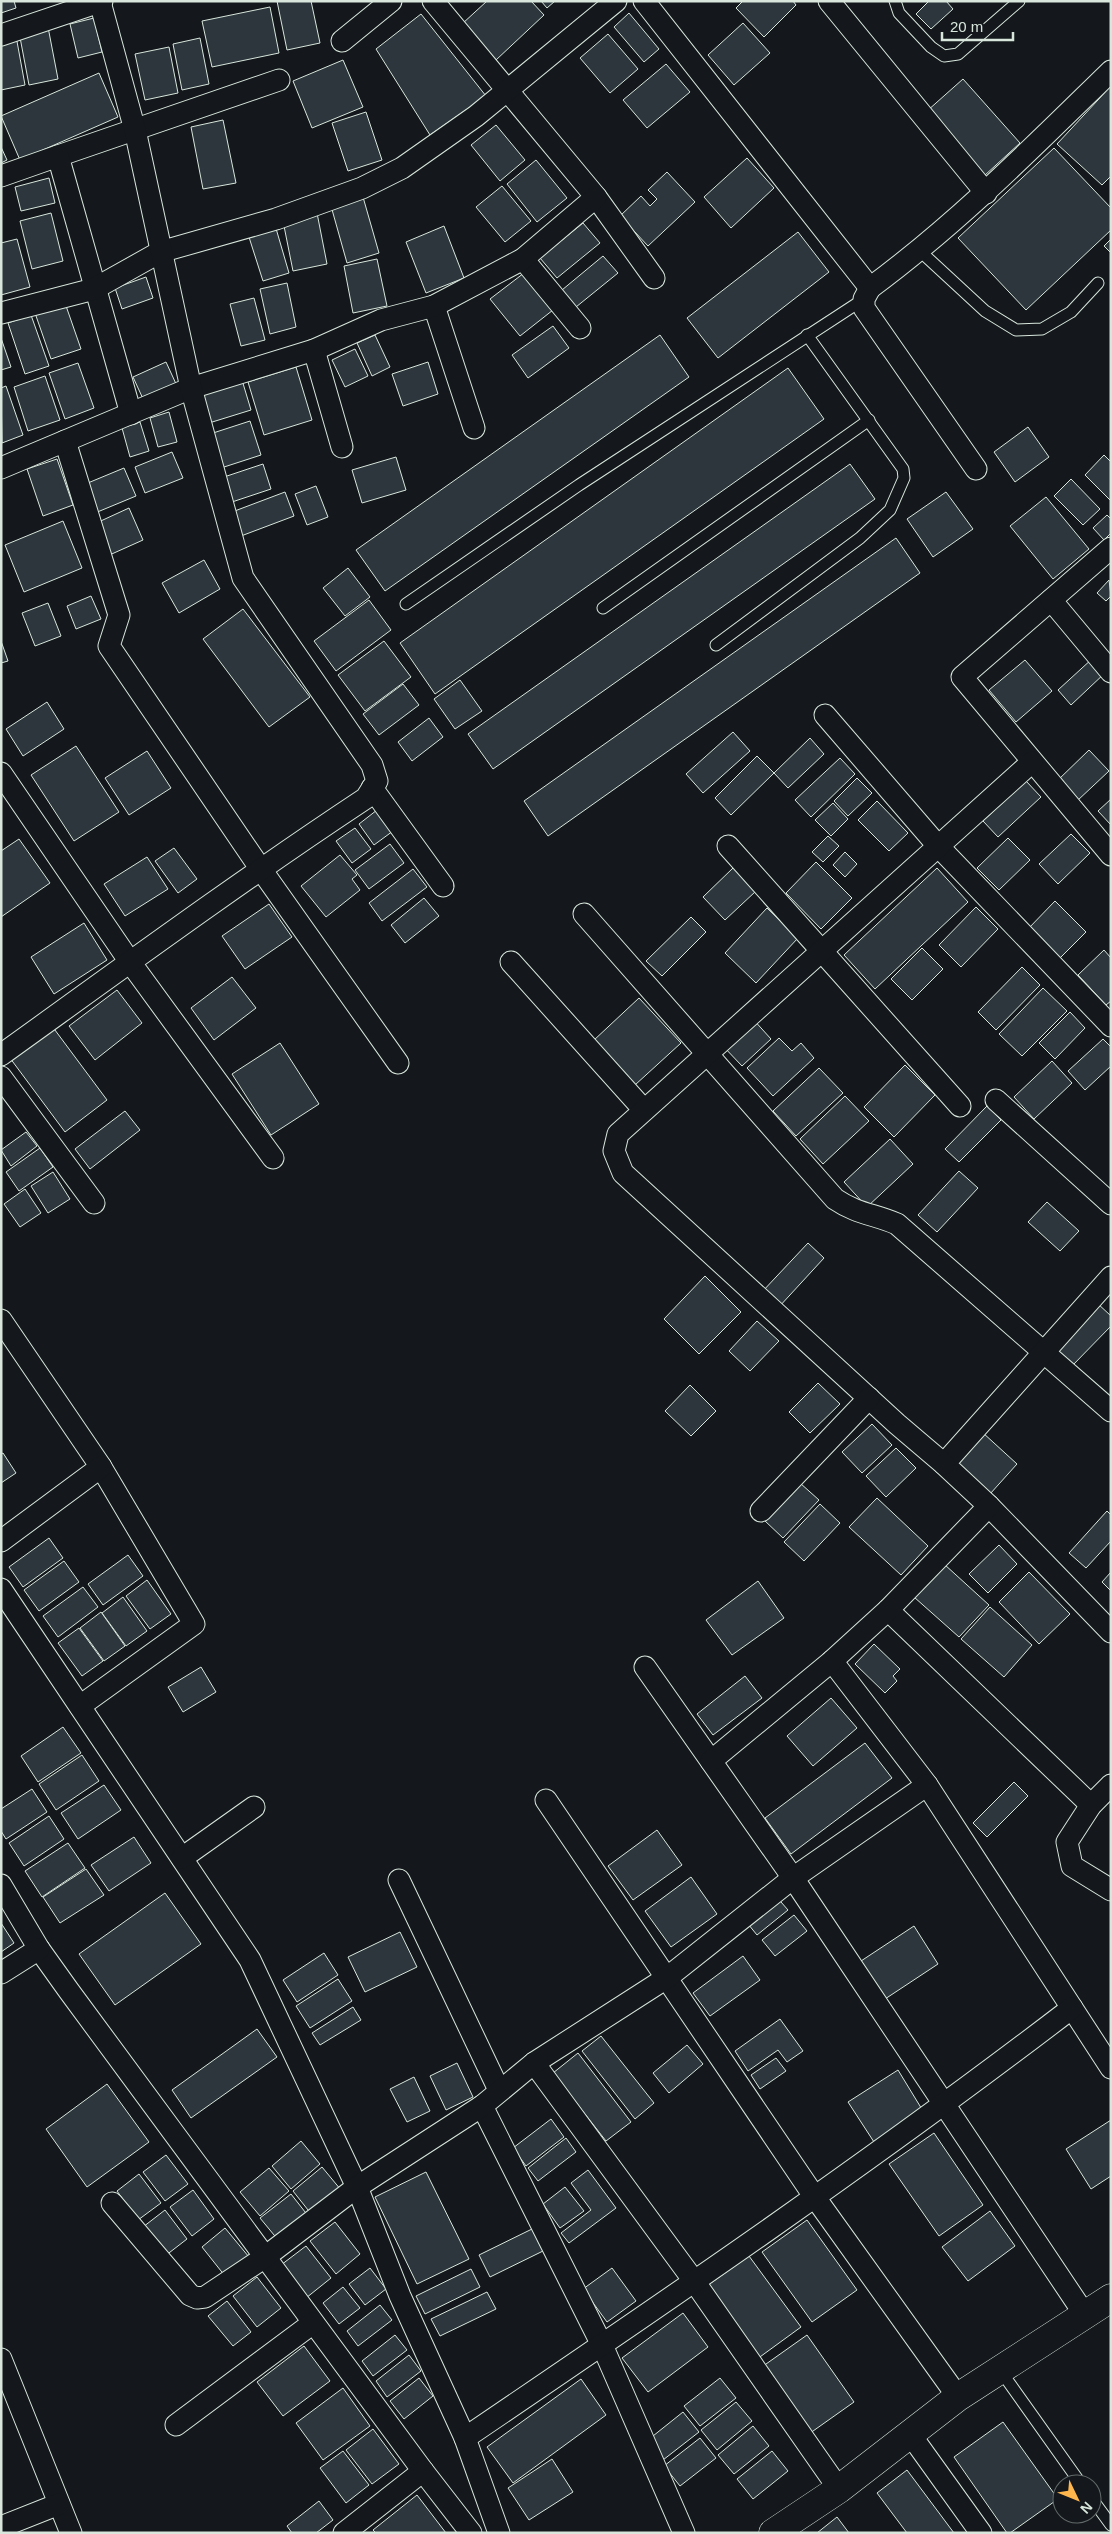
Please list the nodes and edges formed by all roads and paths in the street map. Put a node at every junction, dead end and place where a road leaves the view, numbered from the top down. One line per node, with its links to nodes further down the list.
1 (391, 1): 10 (street)
2 (434, 1): 13 (street)
3 (616, 1): 13 (street)
4 (644, 1): 25 (street)
5 (829, 1): 17 (street)
6 (895, 1): 8 (lane)
7 (101, 2): 9 (street); 14 (street)
8 (1013, 3)
9 (1, 35)
10 (342, 41)
11 (1111, 71): 17 (street)
12 (279, 80): 14 (street)
13 (509, 90): 18 (street); 20 (street)
14 (135, 130): 15 (street); 20 (street)
15 (58, 156): 16 (street); 24 (street)
16 (1, 176)
17 (986, 193): 19 (street)
18 (596, 197): 21 (street); 22 (street)
19 (920, 251): 23 (lane); 25 (street)
20 (160, 252): 24 (street); 31 (street)
21 (523, 259): 26 (street); 28 (street)
22 (654, 278)
23 (1098, 283)
24 (94, 289): 27 (street); 32 (street)
25 (867, 293): 29 (lane); 38 (street)
26 (434, 306): 30 (street); 34 (street)
27 (1, 313)
28 (580, 328)
29 (807, 335): 33 (lane); 41 (lane)
30 (314, 350): 31 (street); 36 (street)
31 (191, 388): 32 (street); 48 (street)
32 (131, 414): 35 (street)
33 (869, 420): 42 (lane); 43 (lane)
34 (474, 428)
35 (66, 441): 37 (street); 52 (street)
36 (342, 447)
37 (1, 468)
38 (976, 470)
39 (1111, 548): 40 (street)
40 (1051, 600): 44 (street); 46 (street)
41 (406, 604)
42 (603, 608)
43 (716, 645)
44 (1111, 672)
45 (825, 715): 50 (street)
46 (1032, 762): 50 (street); 51 (street)
47 (1, 773): 56 (street)
48 (372, 788): 52 (street); 53 (street)
49 (728, 846): 55 (street)
50 (938, 846): 55 (street); 58 (street)
51 (1111, 855)
52 (260, 868): 56 (street); 61 (street)
53 (443, 886)
54 (584, 914): 59 (street)
55 (821, 951): 59 (street); 64 (street)
56 (130, 962): 60 (street); 66 (street)
57 (511, 962): 65 (street)
58 (1111, 1026)
59 (708, 1053): 65 (street); 71 (street)
60 (1, 1055)
61 (398, 1063)
62 (1, 1077): 67 (street)
63 (996, 1100): 68 (street)
64 (960, 1106)
65 (644, 1110): 72 (street)
66 (272, 1158)
67 (94, 1202)
68 (1111, 1204)
69 (1111, 1277): 71 (street)
70 (1, 1320): 75 (street)
71 (1044, 1352): 73 (street); 74 (street)
72 (869, 1398): 74 (street); 77 (street)
73 (1111, 1411)
74 (944, 1464): 76 (street)
75 (101, 1467): 78 (street); 84 (street)
76 (989, 1506): 80 (street); 81 (street)
77 (761, 1511)
78 (1, 1541)
79 (1, 1589): 84 (street)
80 (888, 1610): 82 (street); 89 (street)
81 (1111, 1632)
82 (832, 1661): 85 (street); 86 (street)
83 (645, 1667): 85 (street)
84 (80, 1706): 91 (street)
85 (711, 1761): 92 (street)
86 (927, 1785): 92 (street); 99 (street)
87 (1111, 1785): 89 (street)
88 (546, 1800): 98 (street)
89 (1091, 1805): 95 (street)
90 (254, 1807): 91 (street)
91 (182, 1858): 105 (street)
92 (793, 1878): 98 (street); 104 (street)
93 (398, 1880): 102 (street)
94 (1, 1885): 96 (street)
95 (1111, 1890)
96 (39, 1949): 97 (street); 108 (street)
97 (1, 1973)
98 (668, 1977): 100 (street); 106 (street)
99 (1072, 2008): 101 (street); 104 (street)
100 (534, 2063): 102 (street); 109 (street)
101 (1111, 2068)
102 (499, 2090): 103 (street)
103 (482, 2106): 105 (street); 113 (street)
104 (944, 2106): 106 (street); 111 (street)
105 (357, 2187): 108 (street); 119 (street)
106 (814, 2196): 109 (street); 116 (street)
107 (112, 2204): 108 (street)
108 (265, 2257): 112 (street)
109 (694, 2281): 113 (street); 122 (street)
110 (1111, 2298): 111 (street)
111 (1084, 2315): 115 (street)
112 (313, 2322): 117 (street); 120 (street)
113 (602, 2345): 119 (street); 131 (street)
114 (1, 2359): 123 (street)
115 (1000, 2370): 116 (street); 121 (lane)
116 (958, 2397): 118 (street)
117 (176, 2424)
118 (910, 2434): 122 (street); 133 (street)
119 (465, 2438): 130 (street)
120 (423, 2471): 128 (street); 129 (street)
121 (1074, 2474)
122 (839, 2489): 132 (street)
123 (60, 2504): 126 (street); 127 (street)
124 (1102, 2513): 125 (lane)
125 (1111, 2525)
126 (1, 2527)
127 (71, 2533)
128 (344, 2533)
129 (471, 2533)
130 (499, 2533)
131 (684, 2533)
132 (773, 2533)
133 (981, 2533)

